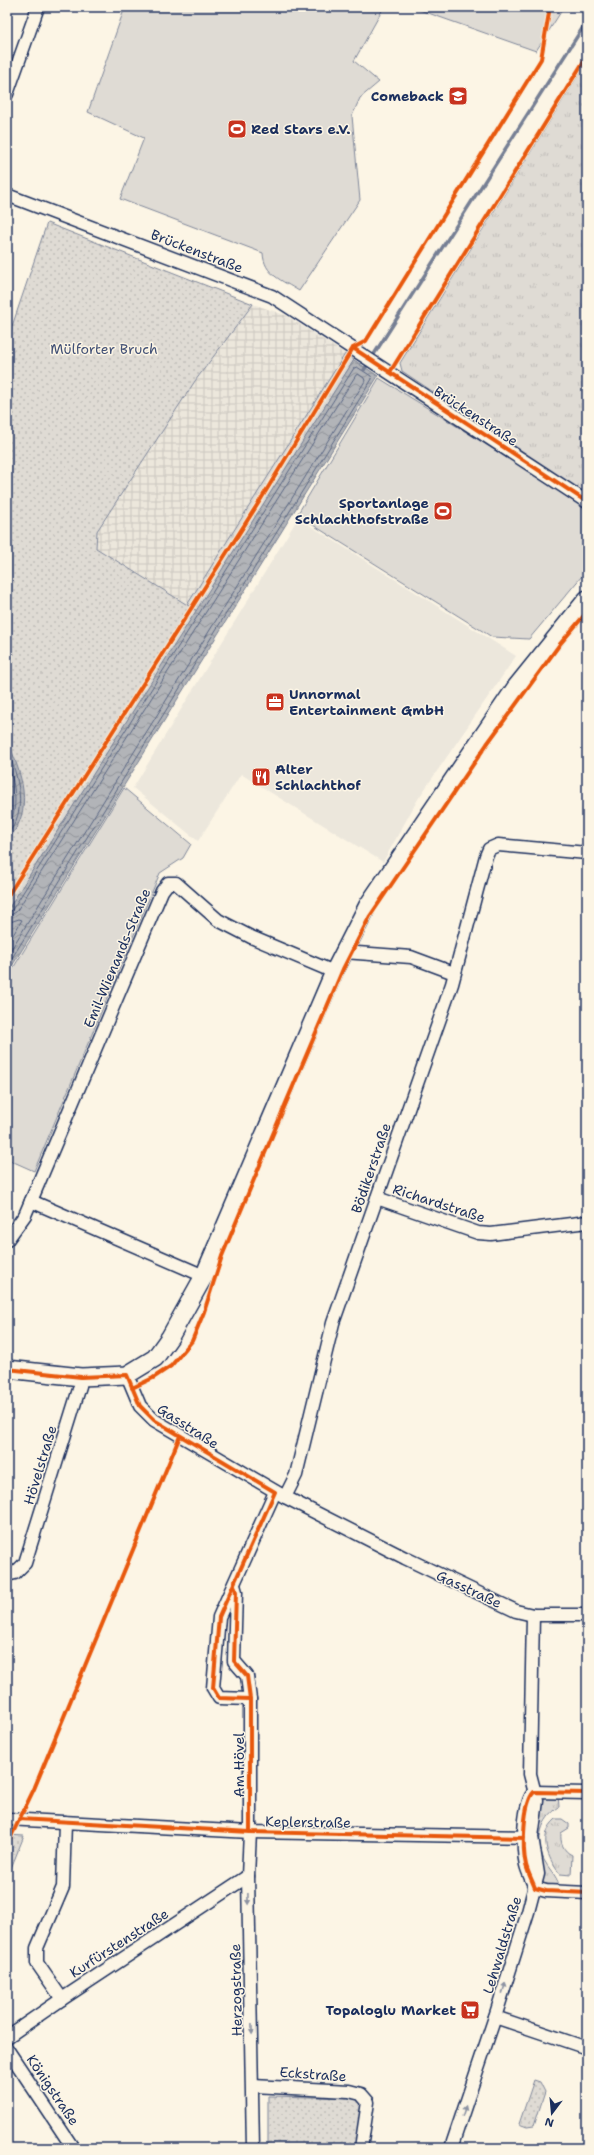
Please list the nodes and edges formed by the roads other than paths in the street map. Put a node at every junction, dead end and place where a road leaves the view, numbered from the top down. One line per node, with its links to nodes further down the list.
1 (38, 7): 2 (street)
2 (7, 94)
3 (7, 195): 4 (street, Brückenstraße)
4 (587, 502)
5 (587, 599): 7 (main road)
6 (587, 853): 9 (street, Bödikerstraße)
7 (344, 952): 8 (main road); 9 (street)
8 (334, 972): 11 (street, Emil-Wienands-Straße); 14 (main road)
9 (454, 973): 10 (street, Bödikerstraße)
10 (376, 1198): 12 (street, Richardstraße); 18 (street, Bödikerstraße)
11 (31, 1201): 13 (street, Emil-Wienands-Straße); 14 (street)
12 (587, 1222)
13 (7, 1240)
14 (204, 1276): 16 (main road)
15 (7, 1369): 17 (main road)
16 (127, 1375): 17 (main road); 18 (street, Gasstraße)
17 (81, 1377): 19 (street, Hövelstraße)
18 (280, 1494): 20 (street, Am Hövel); 22 (street, Gasstraße)
19 (7, 1575)
20 (234, 1585): 23 (street, Am Hövel); 23 (street, Am Hövel)
21 (587, 1614): 22 (street, Gasstraße)
22 (533, 1615): 24 (street)
23 (250, 1699): 28 (street, Am Hövel)
24 (534, 1792): 25 (street); 29 (street, Lehwaldstraße)
25 (587, 1793)
26 (7, 1819): 27 (street, Keplerstraße)
27 (65, 1822): 28 (street, Keplerstraße); 33 (street)
28 (250, 1832): 29 (street, Keplerstraße); 30 (street, Herzogstraße)
29 (528, 1837): 31 (street, Lehwaldstraße)
30 (248, 1876): 33 (street, Kurfürstenstraße); 38 (street, Herzogstraße, one-way to 38)
31 (535, 1888): 32 (street); 34 (street, Lehwaldstraße, one-way to 31)
32 (587, 1893)
33 (62, 1999): 35 (street, Kurfürstenstraße)
34 (495, 2017): 36 (street); 42 (street, Lehwaldstraße, one-way to 34)
35 (7, 2037)
36 (587, 2048)
37 (7, 2049): 39 (street, Königstraße)
38 (253, 2086): 40 (street, Herzogstraße); 41 (street, Eckstraße)
39 (73, 2148)
40 (253, 2148)
41 (361, 2148)
42 (451, 2148)

